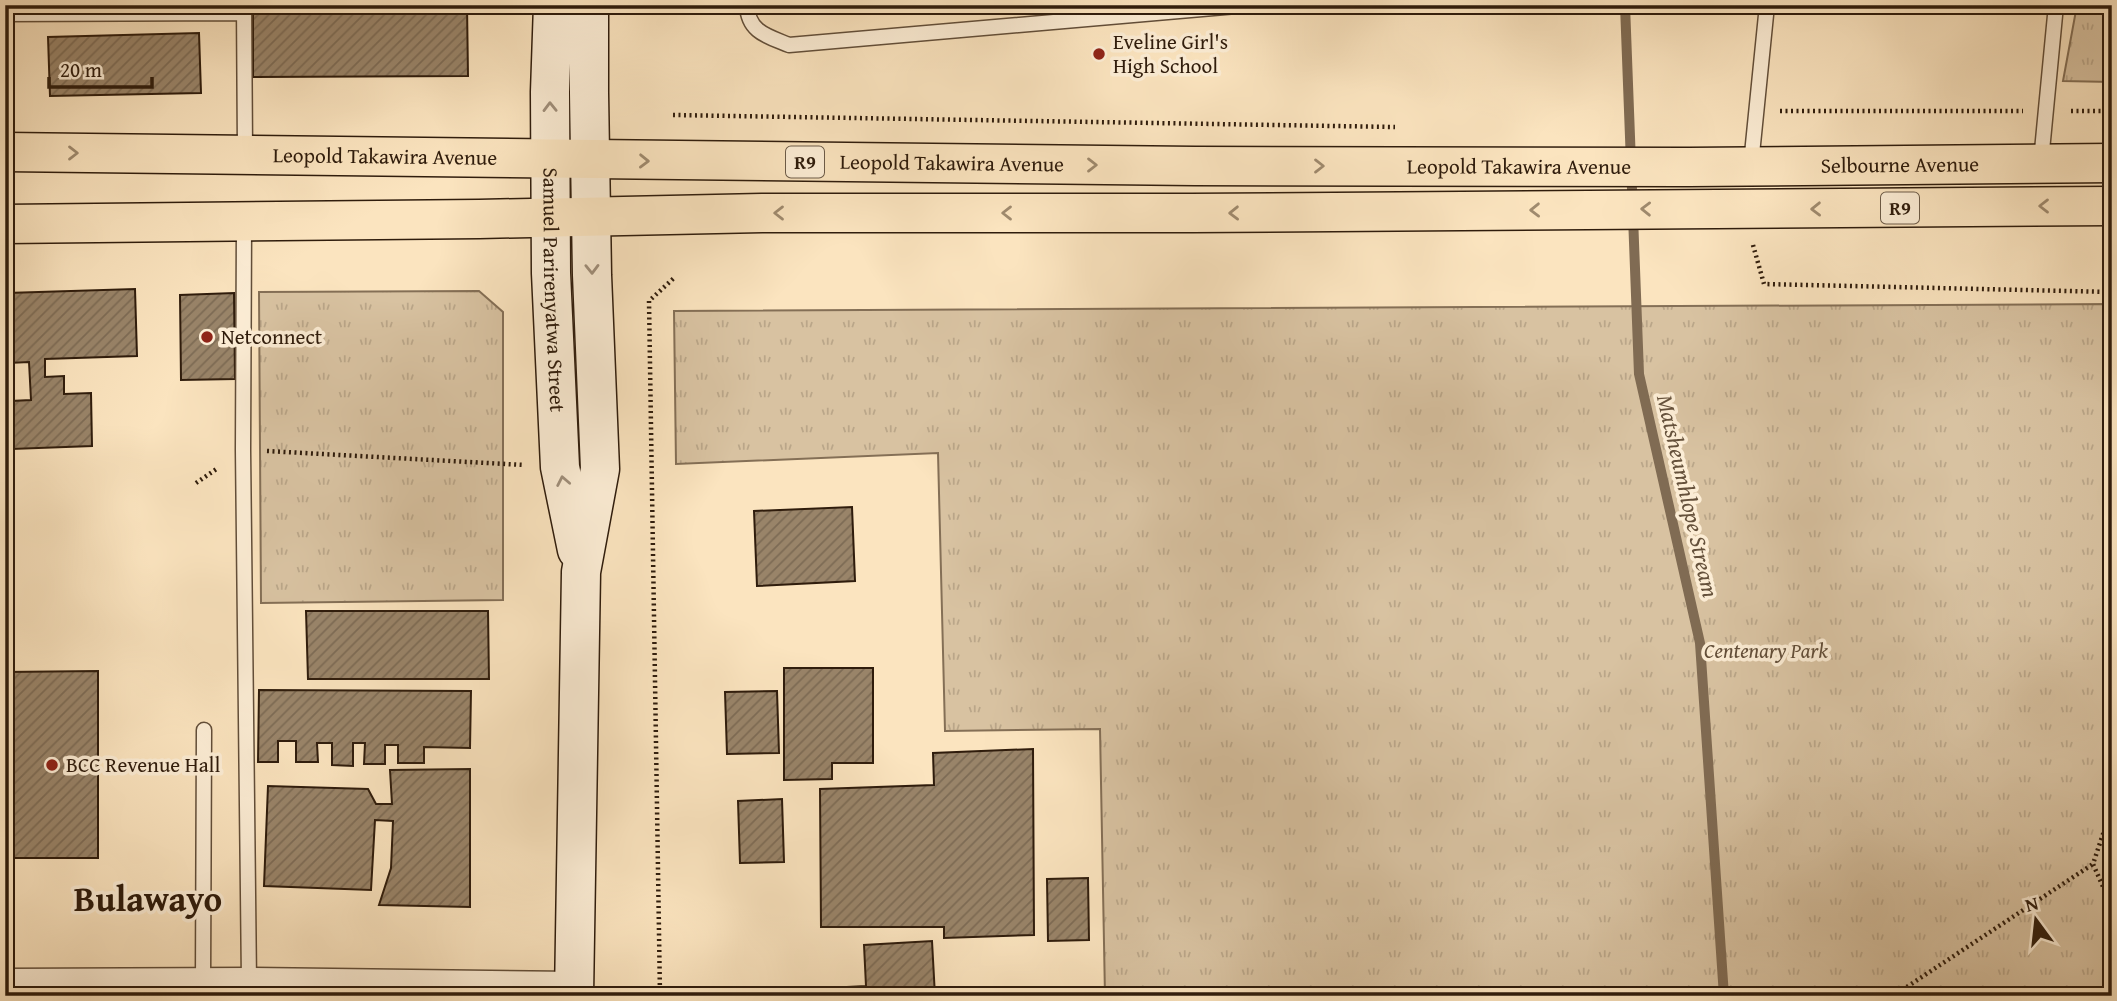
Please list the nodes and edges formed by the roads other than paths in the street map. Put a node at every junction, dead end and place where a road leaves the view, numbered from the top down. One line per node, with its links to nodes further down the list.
1 (553, 5): 13 (street, Samuel Parirenyatwa Street, one-way to 1)
2 (589, 5): 14 (street, Samuel Parirenyatwa Street)
3 (747, 5): 10 (lane)
4 (1073, 5): 10 (lane)
5 (1248, 5): 10 (lane)
6 (1767, 5): 17 (lane)
7 (2056, 5): 15 (lane)
8 (244, 9): 9 (lane); 12 (lane)
9 (5, 14)
10 (1073, 21)
11 (5, 152): 12 (highway, Leopold Takawira Avenue / R9, one-way to 12)
12 (245, 154): 13 (highway, Leopold Takawira Avenue / R9)
13 (550, 159): 14 (highway, Leopold Takawira Avenue / R9); 22 (street, Samuel Parirenyatwa Street)
14 (590, 159): 18 (highway, Leopold Takawira Avenue / R9, one-way to 18); 21 (street, Samuel Parirenyatwa Street)
15 (2040, 163): 16 (highway, Selbourne Avenue / R9); 17 (highway, Selbourne Avenue / R9)
16 (2112, 163)
17 (1751, 166): 18 (highway, Selbourne Avenue / R9)
18 (1689, 167)
19 (2112, 206): 20 (highway, Selbourne Avenue / R9, one-way to 20)
20 (1688, 210): 21 (highway, Leopold Takawira Avenue / R9, one-way to 21)
21 (592, 217): 22 (highway, Leopold Takawira Avenue / R9); 25 (street, Samuel Parirenyatwa Street, one-way to 25)
22 (551, 218): 23 (highway, Leopold Takawira Avenue / R9); 25 (street, Samuel Parirenyatwa Street, one-way to 22)
23 (244, 222): 24 (highway, Leopold Takawira Avenue / R9); 28 (lane)
24 (5, 224)
25 (581, 572): 30 (street, Samuel Parirenyatwa Street)
26 (204, 730): 27 (lane)
27 (203, 982): 28 (street); 29 (street)
28 (249, 982): 30 (street)
29 (5, 983)
30 (574, 991)

